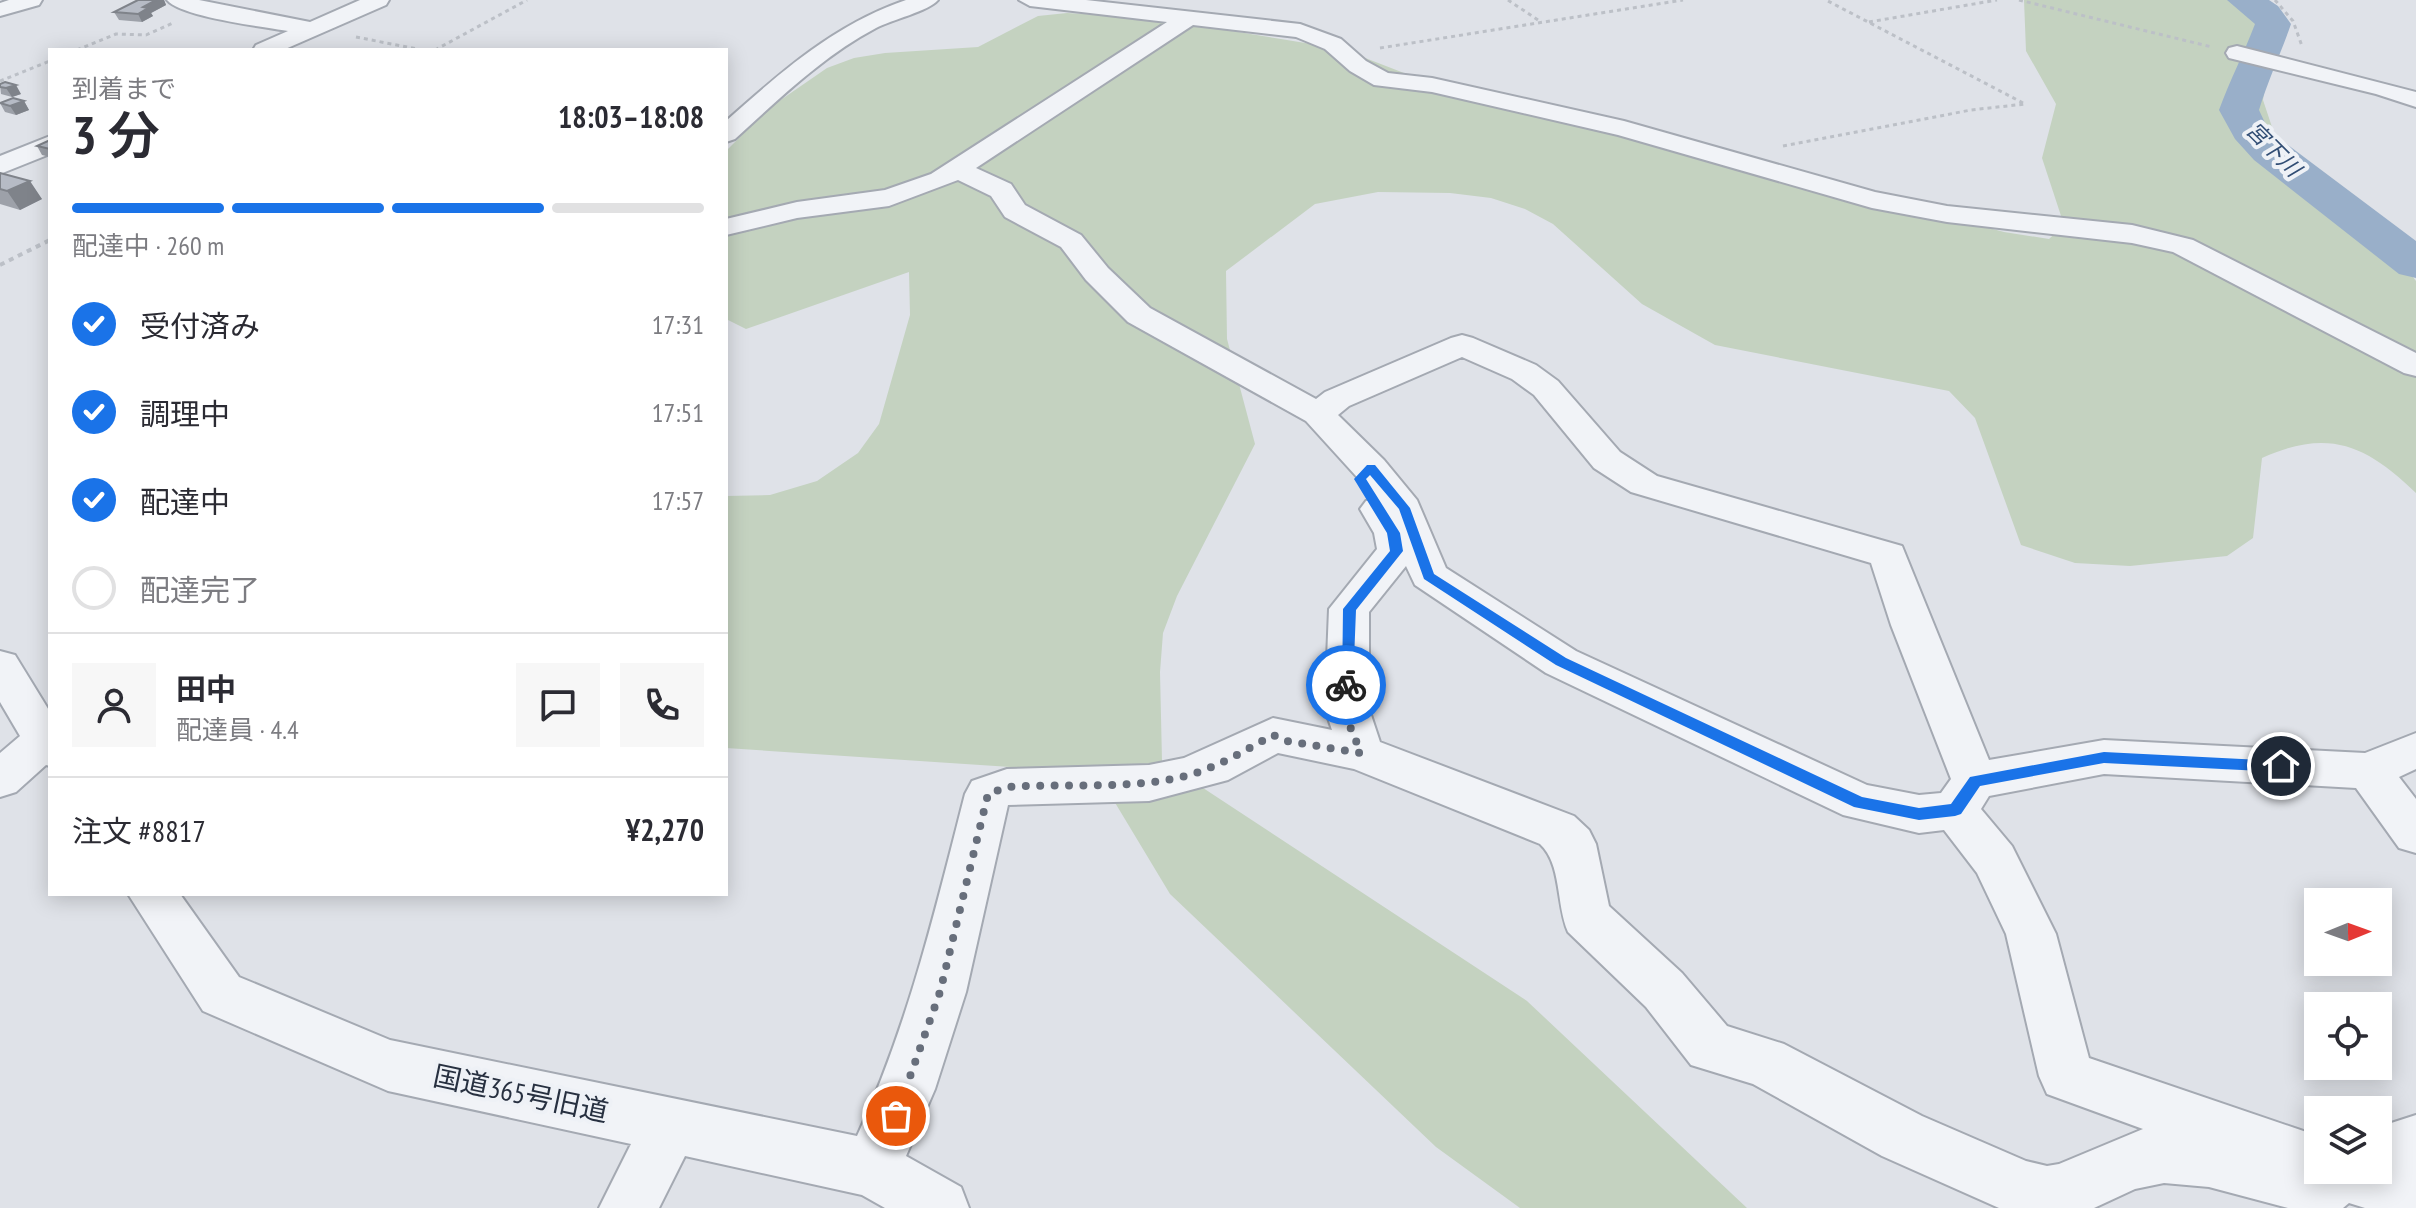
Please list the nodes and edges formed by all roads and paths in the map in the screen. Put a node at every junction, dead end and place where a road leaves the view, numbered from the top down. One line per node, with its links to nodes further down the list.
1 (31, 0): 14 (street)
2 (178, 0): 13 (street)
3 (378, 0): 18 (street)
4 (527, 0): 22 (path)
5 (927, 0): 29 (street)
6 (1030, 0): 15 (street)
7 (1508, 0): 16 (path)
8 (1683, 0): 16 (path)
9 (1826, 0): 17 (path)
10 (1997, 0): 17 (path)
11 (2019, 0): 24 (path)
12 (2275, 0): 26 (path)
13 (204, 9): 18 (street); 19 (path)
14 (0, 10)
15 (1197, 13): 23 (street); 33 (street)
16 (1542, 22): 23 (path)
17 (1869, 22): 31 (path)
18 (312, 29): 20 (street); 21 (path)
19 (82, 48)
20 (269, 48)
21 (412, 48)
22 (439, 48)
23 (1341, 52): 31 (street)
24 (2237, 53): 26 (street)
25 (48, 62): 27 (path)
26 (2286, 65): 28 (street)
27 (0, 81)
28 (2416, 100)
29 (728, 132)
30 (48, 145): 32 (street)
31 (1721, 158): 37 (street)
32 (0, 166)
33 (957, 170): 34 (street); 38 (street)
34 (728, 227)
35 (48, 241): 36 (path)
36 (0, 265)
37 (2416, 366)
38 (1318, 414): 39 (street); 46 (street)
39 (1371, 468): 43 (street); 46 (street)
40 (0, 666): 41 (street)
41 (48, 741): 45 (street)
42 (2416, 750): 44 (street)
43 (1361, 753): 50 (street); 52 (street)
44 (2369, 771): 46 (street); 47 (street)
45 (0, 779)
46 (1965, 795): 51 (street)
47 (2416, 834)
48 (153, 896): 49 (street, 国道365号旧道)
49 (671, 1125): 50 (street, 国道365号旧道); 55 (street)
50 (872, 1168): 56 (street, 国道365号旧道)
51 (2304, 1170)
52 (2304, 1177)
53 (2412, 1177): 54 (street)
54 (2392, 1178)
55 (628, 1208)
56 (940, 1208)

